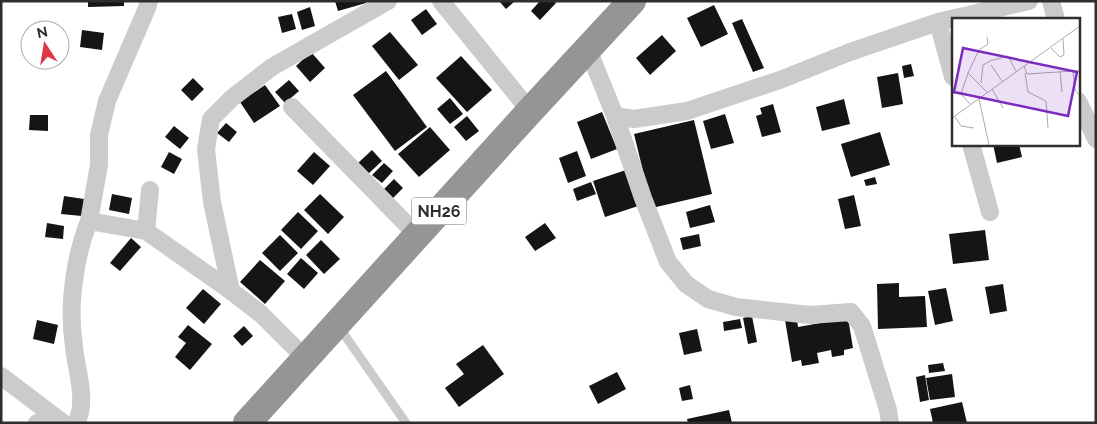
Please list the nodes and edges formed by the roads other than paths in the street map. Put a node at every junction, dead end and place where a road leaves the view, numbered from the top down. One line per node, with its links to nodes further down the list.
1 (148, 1): 21 (street)
2 (388, 1): 24 (street)
3 (441, 1): 15 (street)
4 (632, 1): 11 (highway, NH26)
5 (1029, 1): 7 (street)
6 (1051, 1): 8 (street)
7 (955, 18)
8 (1056, 18)
9 (952, 19): 10 (street)
10 (938, 22): 12 (street); 16 (street)
11 (588, 49): 15 (highway, NH26); 16 (street)
12 (952, 73)
13 (1080, 106): 17 (street)
14 (292, 107): 23 (street)
15 (530, 111): 23 (highway, NH26)
16 (615, 116): 34 (street)
17 (1096, 139)
18 (972, 145): 20 (street)
19 (150, 190): 22 (street)
20 (990, 212)
21 (89, 221): 22 (street); 31 (street)
22 (146, 231): 24 (street)
23 (417, 235): 25 (highway, NH26)
24 (231, 291): 26 (street)
25 (338, 324): 26 (highway, NH26); 33 (lane)
26 (305, 358): 32 (highway, NH26)
27 (1, 376): 30 (street)
28 (37, 423): 29 (street)
29 (43, 423)
30 (63, 423)
31 (76, 423)
32 (247, 423)
33 (406, 423)
34 (890, 423)

